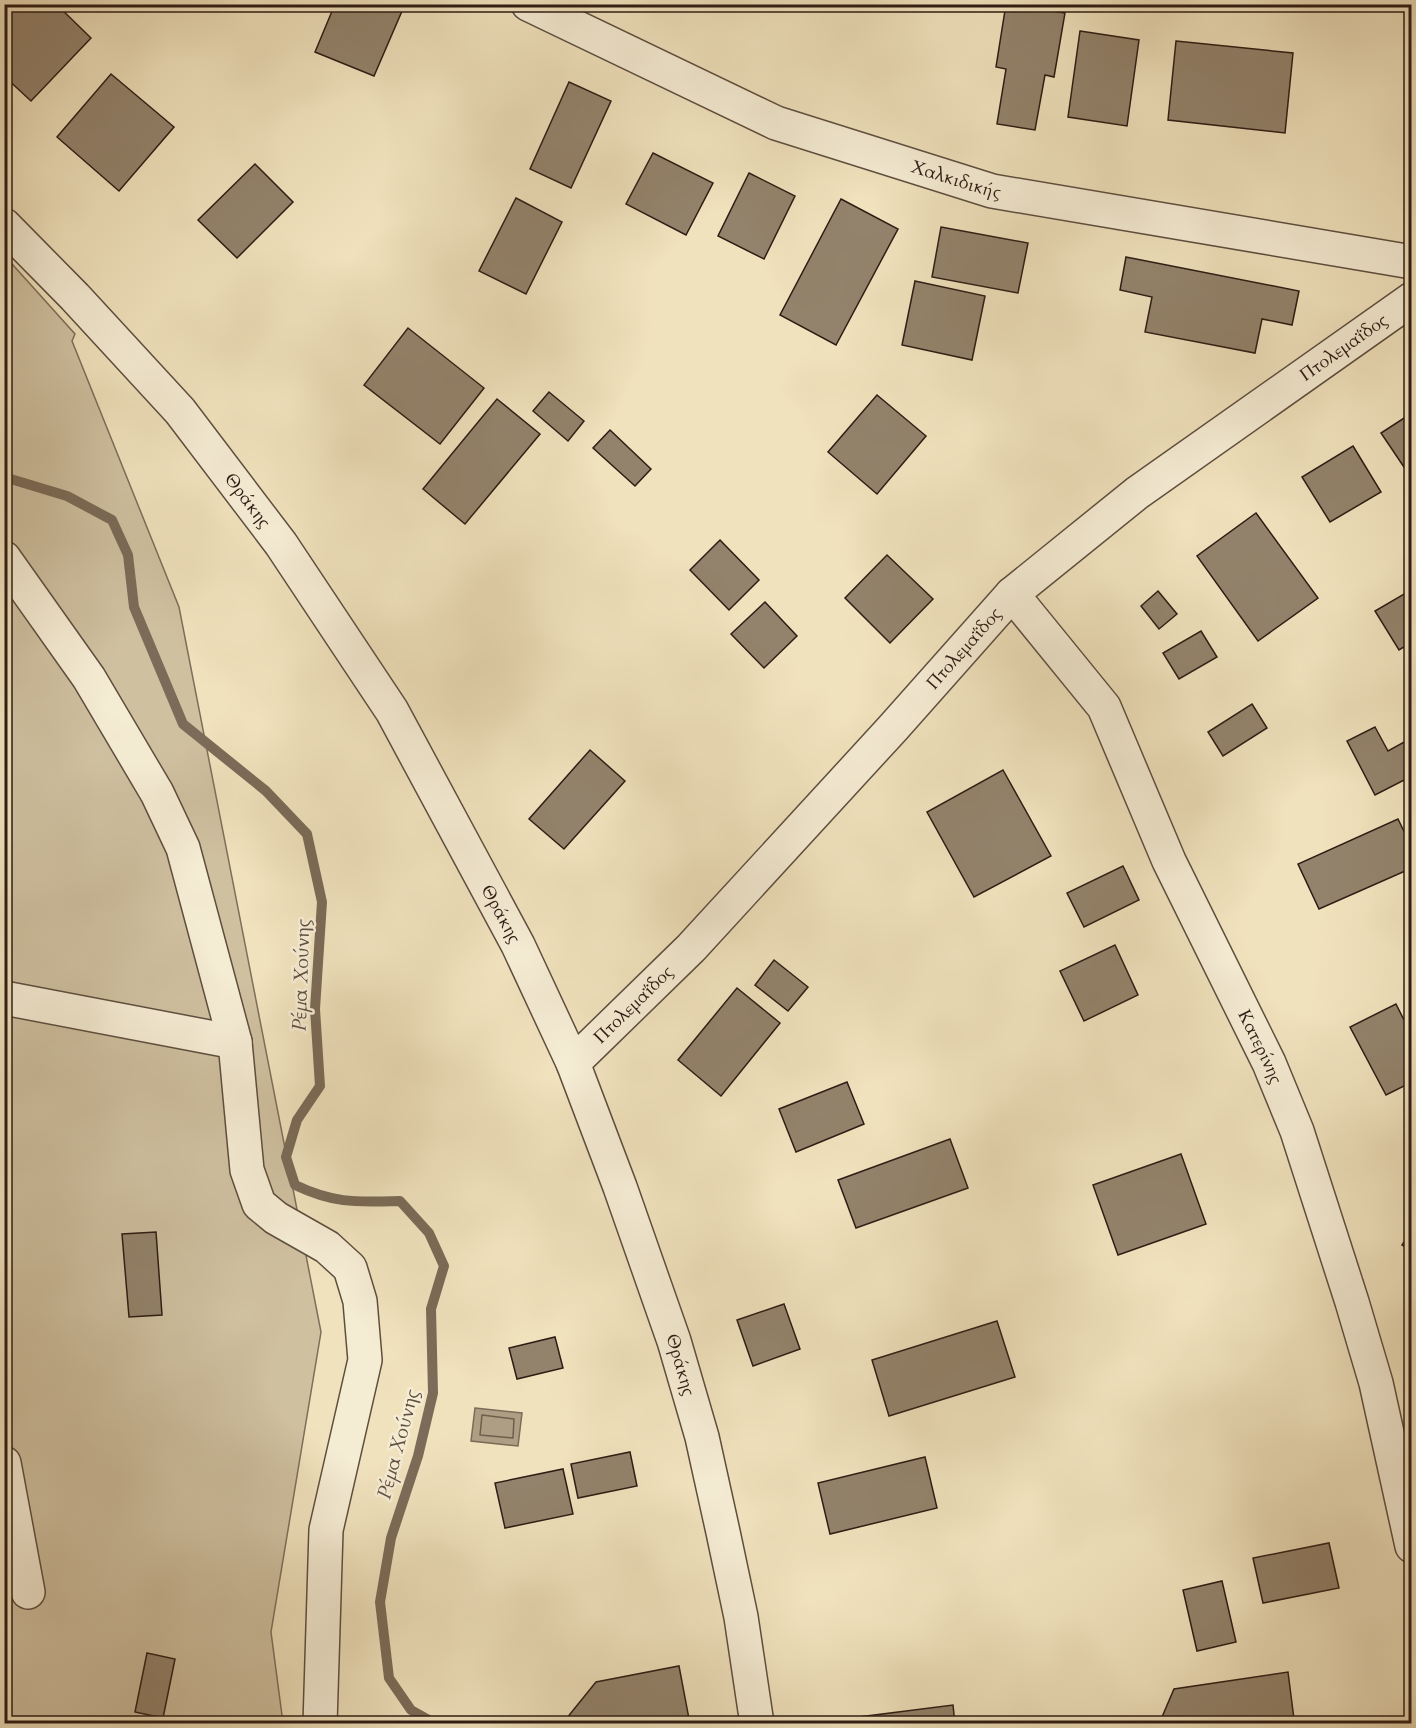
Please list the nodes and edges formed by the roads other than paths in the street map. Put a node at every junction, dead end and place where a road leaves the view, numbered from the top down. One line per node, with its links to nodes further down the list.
1 (528, 4): 3 (street, Χαλκιδικής)
2 (4, 225): 9 (street, Θράκης)
3 (1412, 262)
4 (1412, 299): 6 (street, Πτολεμαΐδος)
5 (4, 558): 8 (street)
6 (1012, 594): 9 (street, Πτολεμαΐδος); 11 (street, Κατερίνης)
7 (4, 998): 8 (street)
8 (235, 1042): 14 (street)
9 (573, 1064): 15 (street, Θράκης)
10 (4, 1463): 13 (street)
11 (1406, 1485): 12 (street, Κατερίνης)
12 (1412, 1546)
13 (28, 1592)
14 (320, 1724)
15 (757, 1724)

